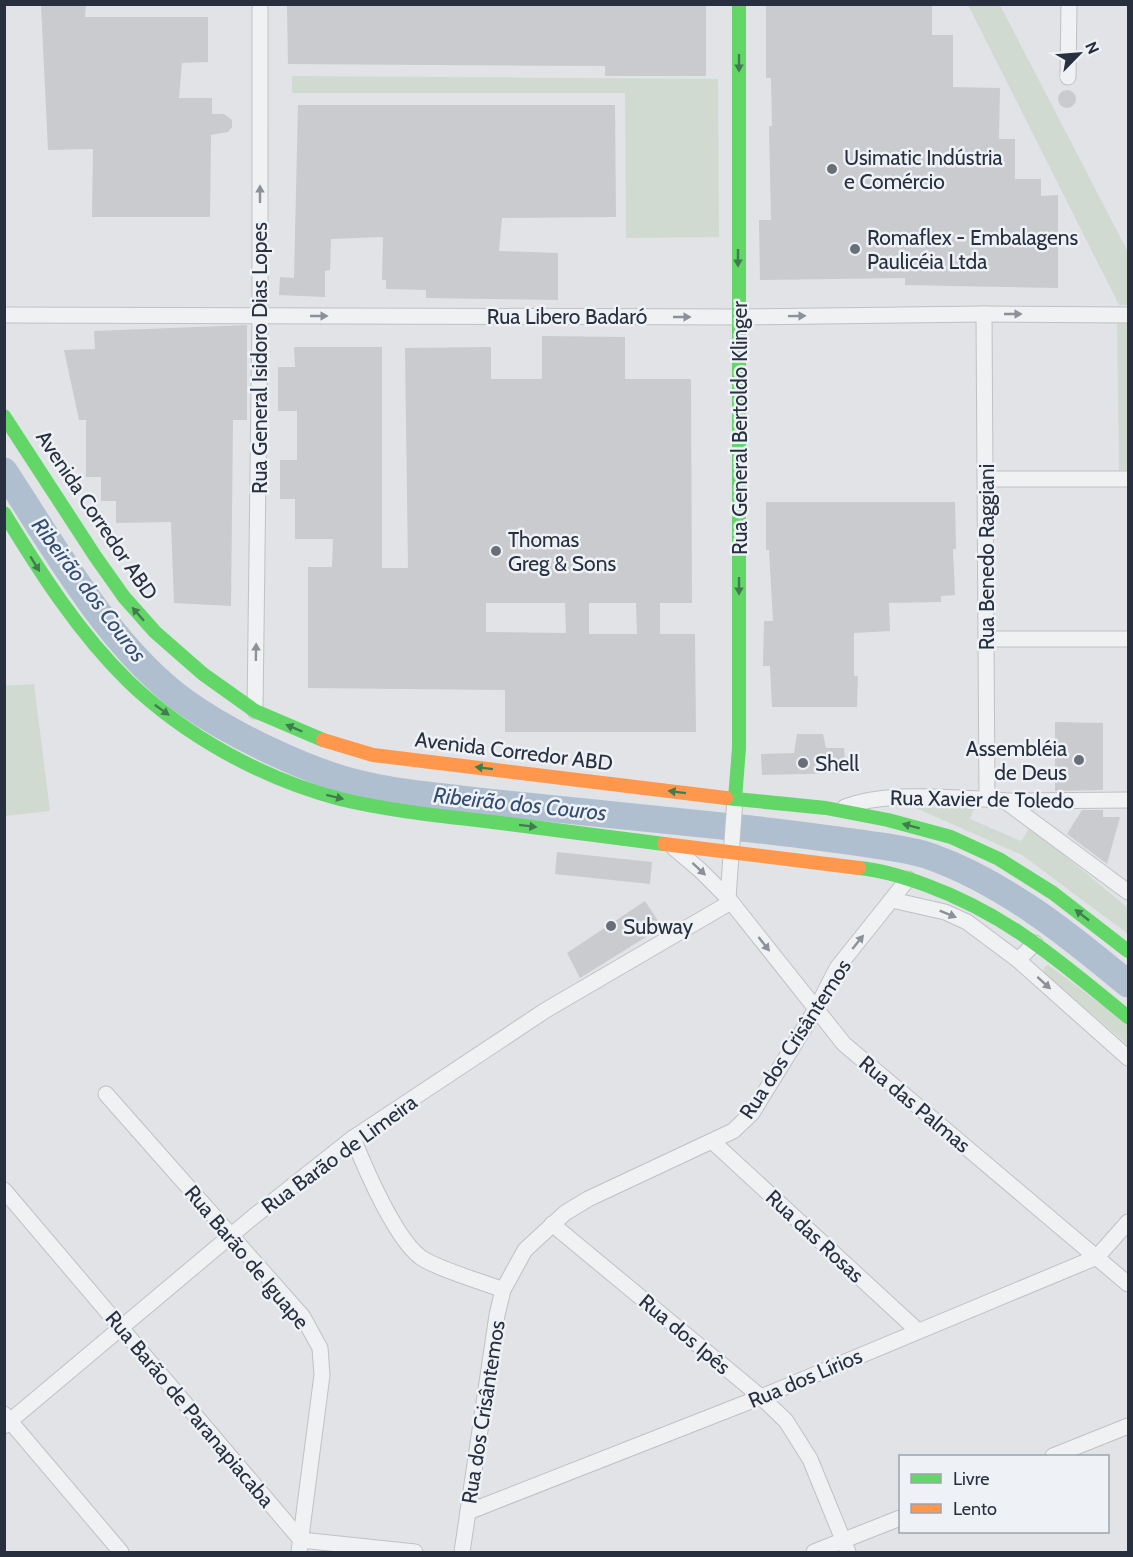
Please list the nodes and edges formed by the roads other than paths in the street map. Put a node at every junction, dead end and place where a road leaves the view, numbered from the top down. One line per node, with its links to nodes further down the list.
1 (260, 4): 7 (street, Rua General Isidoro Dias Lopes, one-way to 1)
2 (739, 4): 9 (main road, Rua General Bertoldo Klinger, one-way to 9)
3 (1068, 4): 4 (street)
4 (1068, 77)
5 (984, 314): 8 (street, Rua Libero Badaró, one-way to 8); 9 (street, Rua Libero Badaró, one-way to 5); 11 (street, Rua Benedo Raggiani)
6 (4, 315): 7 (street, Rua Libero Badaró)
7 (260, 315): 9 (street, Rua Libero Badaró, one-way to 9); 16 (street, Rua General Isidoro Dias Lopes, one-way to 7)
8 (1128, 315)
9 (738, 317): 20 (main road, Rua General Bertoldo Klinger, one-way to 20)
10 (4, 416): 16 (main road, Avenida Corredor ABD, one-way to 10)
11 (986, 479): 12 (street); 14 (street, Rua Benedo Raggiani)
12 (1128, 479)
13 (4, 513): 22 (main road, one-way to 22)
14 (987, 639): 15 (street); 17 (street, Rua Benedo Raggiani)
15 (1128, 639)
16 (255, 711): 20 (main road, Avenida Corredor ABD, one-way to 16)
17 (987, 799): 19 (street, Rua Xavier de Toledo); 21 (street, Rua Xavier de Toledo)
18 (1128, 800): 19 (street, Rua Xavier de Toledo)
19 (1005, 801): 25 (street)
20 (735, 804): 21 (main road, Avenida Corredor ABD); 23 (street, Rua General Bertoldo Klinger)
21 (837, 810): 29 (main road, Avenida Corredor ABD, one-way to 21)
22 (668, 843): 23 (main road); 26 (street, Rua das Palmas, one-way to 26)
23 (732, 845): 24 (main road); 26 (street)
24 (908, 879): 27 (street, Rua dos Crisântemos); 28 (main road)
25 (1128, 892)
26 (730, 900): 31 (street, Rua das Palmas, one-way to 31); 35 (street, Rua Barão de Limeira)
27 (892, 900): 30 (street, one-way to 30); 31 (street, Rua dos Crisântemos, one-way to 27)
28 (1035, 943): 30 (street); 32 (main road)
29 (1128, 951)
30 (1018, 960): 33 (street, one-way to 33)
31 (816, 1009): 36 (street, Rua dos Crisântemos); 41 (street, Rua das Palmas)
32 (1128, 1017)
33 (1128, 1058)
34 (106, 1094): 40 (street, Rua Barão de Iguape)
35 (353, 1138): 40 (street, Rua Barão de Limeira); 43 (street)
36 (713, 1142): 39 (street, Rua dos Crisântemos); 45 (street, Rua das Rosas)
37 (4, 1190): 44 (street, Rua Barão de Paranapiacaba)
38 (1128, 1222): 41 (street, Rua dos Lírios)
39 (552, 1224): 43 (street, Rua dos Crisântemos); 46 (street, Rua dos Ipês)
40 (232, 1235): 44 (street, Rua Barão de Limeira); 52 (street, Rua Barão de Iguape)
41 (1097, 1257): 42 (street, Rua das Palmas); 45 (street, Rua dos Lírios)
42 (1128, 1284)
43 (503, 1290): 50 (street, Rua dos Crisântemos)
44 (122, 1329): 47 (street, Rua Barão de Limeira); 52 (street, Rua Barão de Paranapiacaba)
45 (918, 1331): 46 (street, Rua dos Lírios)
46 (762, 1397): 50 (street, Rua dos Lírios); 53 (street, Rua dos Ipês)
47 (6, 1420): 54 (street)
48 (1128, 1426): 49 (street)
49 (1056, 1455)
50 (468, 1512): 56 (street, Rua dos Crisântemos)
51 (899, 1519): 53 (street)
52 (300, 1546): 55 (street)
53 (846, 1546): 57 (street)
54 (121, 1552)
55 (416, 1552)
56 (462, 1552)
57 (814, 1552)

